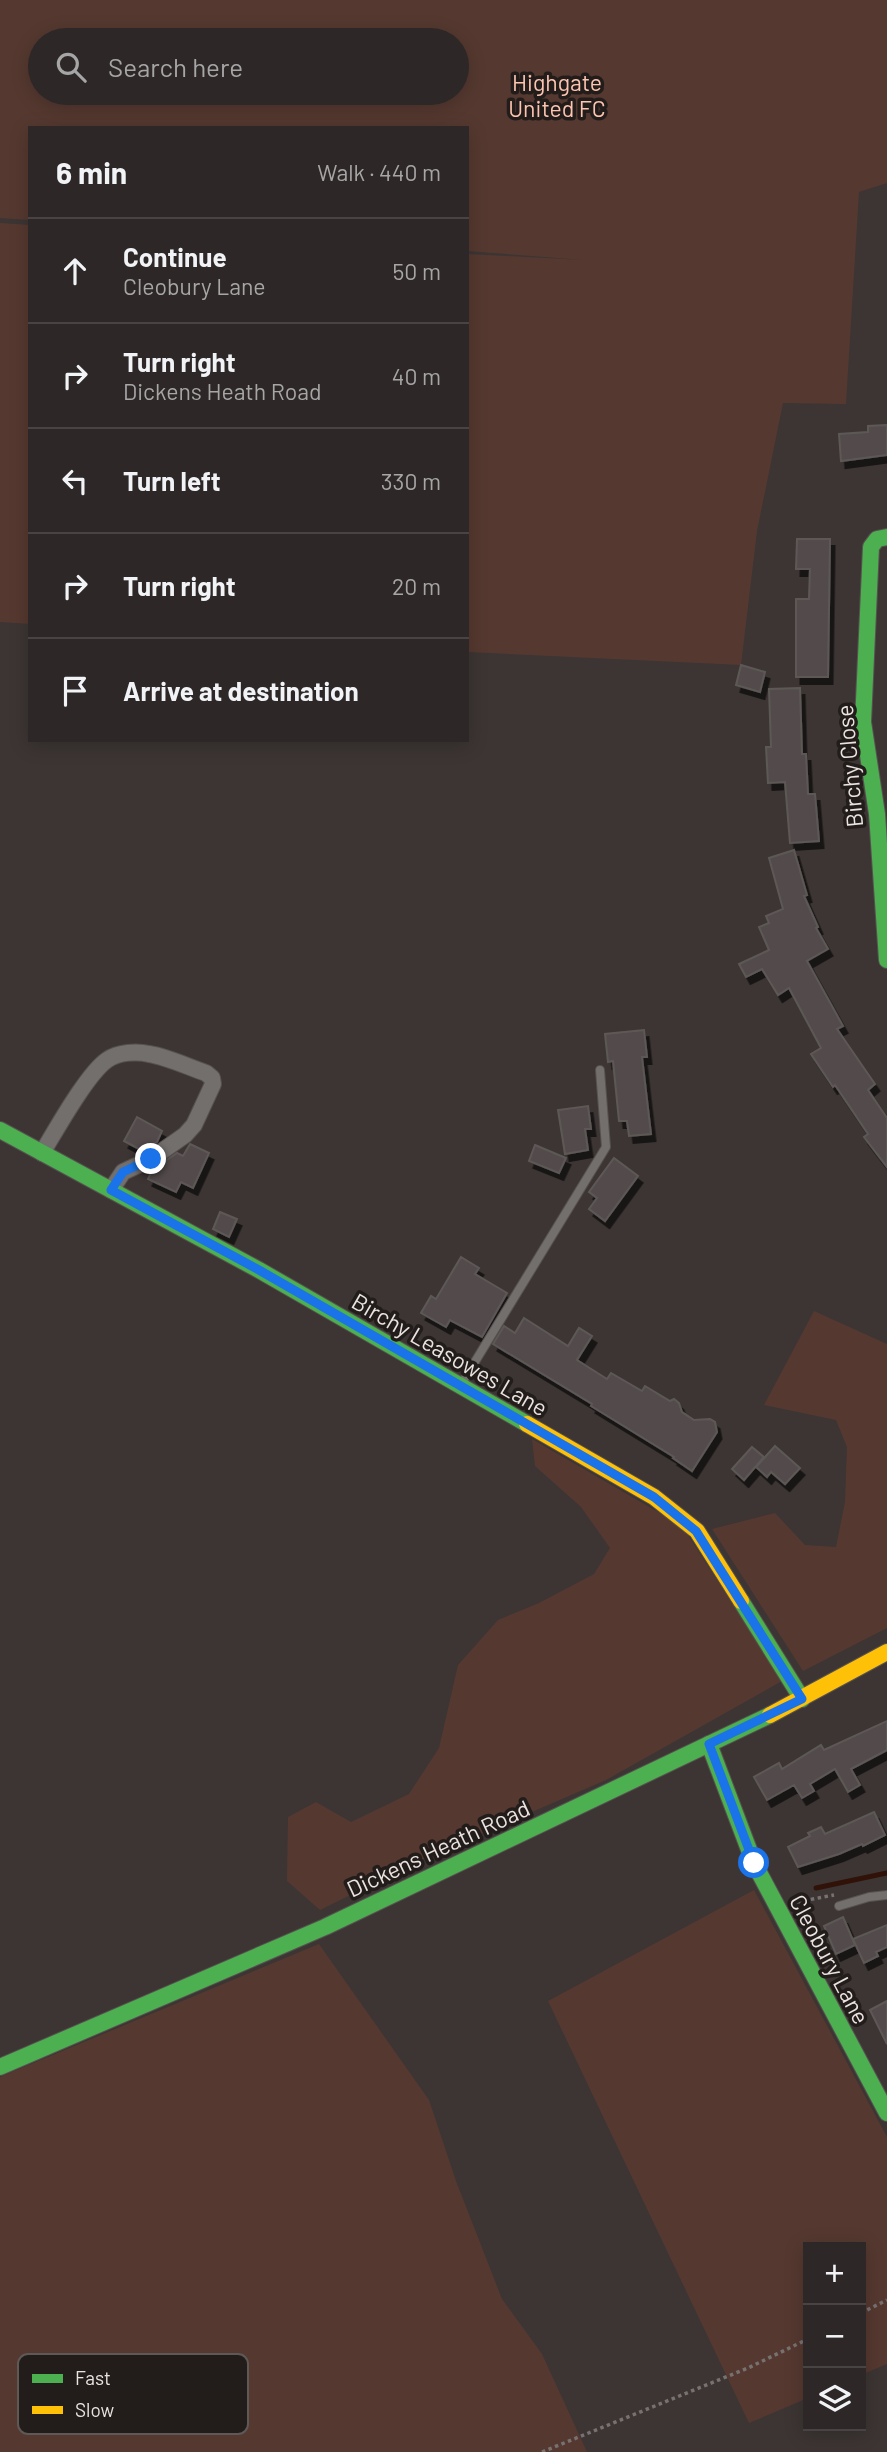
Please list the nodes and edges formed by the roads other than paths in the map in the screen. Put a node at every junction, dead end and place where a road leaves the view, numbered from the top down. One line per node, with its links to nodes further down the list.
1 (887, 537): 2 (street, Birchy Close)
2 (887, 960)
3 (600, 1070): 7 (lane)
4 (0, 1130): 5 (street, Birchy Leasowes Lane)
5 (43, 1153): 6 (street, Birchy Leasowes Lane); 6 (street)
6 (111, 1190): 7 (street, Birchy Leasowes Lane)
7 (460, 1386): 9 (street, Birchy Leasowes Lane)
8 (887, 1652): 9 (street, Dickens Heath Road)
9 (802, 1699): 10 (street, Dickens Heath Road)
10 (709, 1744): 13 (street, Dickens Heath Road); 14 (street, Cleobury Lane)
11 (887, 1895): 12 (lane)
12 (839, 1906)
13 (0, 2067)
14 (887, 2113)

